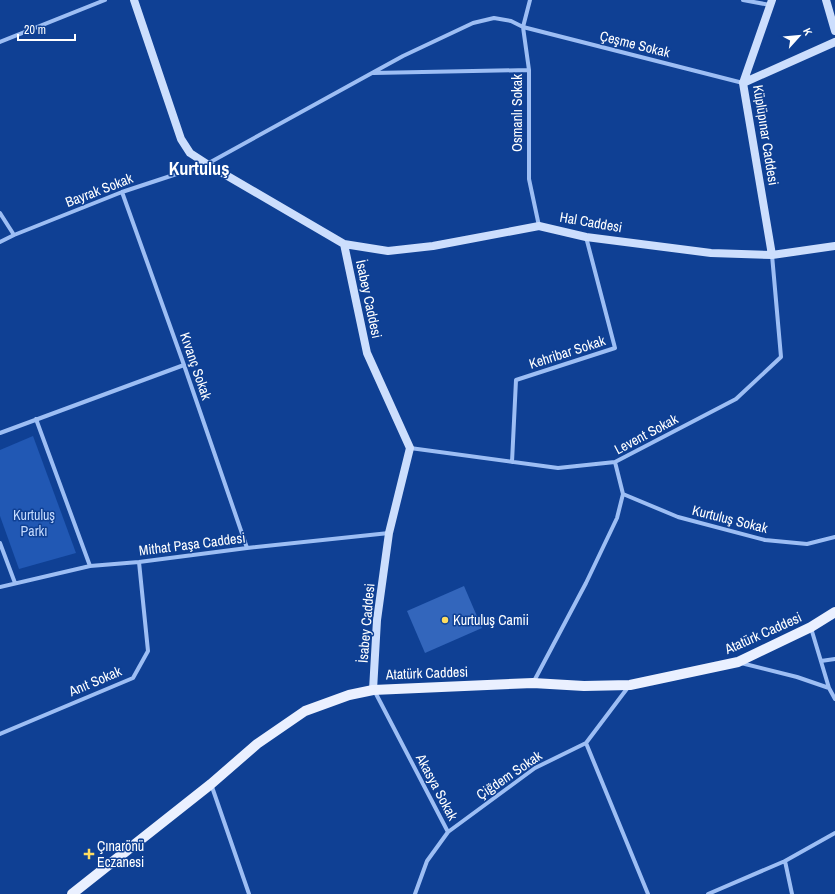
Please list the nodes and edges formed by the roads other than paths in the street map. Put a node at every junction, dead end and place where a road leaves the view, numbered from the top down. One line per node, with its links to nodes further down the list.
1 (105, 0): 9 (street)
2 (134, 0): 14 (street, İsabey Caddesi)
3 (530, 0): 7 (street, Osmanlı Sokak)
4 (743, 0): 6 (street)
5 (826, 0): 8 (street)
6 (772, 3): 13 (street, Küplüpınar Caddesi)
7 (523, 27): 11 (street, Osmanlı Sokak); 12 (street, Çeşme Sokak); 13 (street, Çeşme Sokak)
8 (835, 31)
9 (0, 42)
10 (835, 42): 13 (street)
11 (528, 70): 12 (street); 17 (street, Osmanlı Sokak)
12 (372, 73): 14 (street, Bayrak Sokak)
13 (743, 83): 23 (street, Küplüpınar Caddesi)
14 (207, 164): 15 (street, Bayrak Sokak); 21 (street, İsabey Caddesi)
15 (122, 192): 18 (street, Bayrak Sokak); 24 (street, Kıvanç Sokak)
16 (0, 213): 18 (street)
17 (539, 226): 19 (street, Hal Caddesi); 21 (street, Hal Caddesi)
18 (14, 235): 20 (street, Bayrak Sokak)
19 (586, 236): 23 (street, Hal Caddesi); 28 (street, Kehribar Sokak)
20 (0, 242)
21 (344, 244): 27 (street, İsabey Caddesi)
22 (835, 246): 23 (street, Hal Caddesi)
23 (772, 254): 29 (street, Levent Sokak)
24 (184, 366): 25 (street); 34 (street, Kıvanç Sokak)
25 (36, 419): 26 (street); 36 (street)
26 (0, 433)
27 (410, 448): 28 (street); 31 (street, İsabey Caddesi)
28 (512, 462): 29 (street)
29 (614, 462): 30 (street, Levent Sokak)
30 (623, 494): 32 (street, Kurtuluş Sokak); 44 (street, Levent Sokak)
31 (389, 533): 34 (street, Mithat Paşa Caddesi); 47 (street, İsabey Caddesi)
32 (835, 537)
33 (0, 543): 37 (street)
34 (247, 548): 35 (street, Mithat Paşa Caddesi)
35 (139, 562): 36 (street, Mithat Paşa Caddesi); 49 (street, Anıt Sokak)
36 (90, 566): 37 (street, Mithat Paşa Caddesi)
37 (15, 583): 38 (street, Mithat Paşa Caddesi)
38 (0, 587)
39 (835, 612): 40 (main road, Atatürk Caddesi)
40 (811, 627): 42 (street); 43 (main road, Atatürk Caddesi)
41 (835, 659): 42 (street)
42 (821, 661): 46 (street)
43 (738, 662): 45 (main road, Atatürk Caddesi); 46 (street)
44 (533, 683): 45 (main road, Atatürk Caddesi); 47 (main road, Atatürk Caddesi)
45 (630, 685): 50 (street, Çiğdem Sokak)
46 (829, 688): 48 (street)
47 (373, 690): 51 (main road, Atatürk Caddesi); 52 (street, Akasya Sokak)
48 (835, 699)
49 (0, 734)
50 (586, 743): 52 (street, Çiğdem Sokak); 58 (street)
51 (211, 784): 55 (main road, Atatürk Caddesi); 56 (street)
52 (448, 832): 57 (street, Akasya Sokak)
53 (835, 833): 54 (street)
54 (784, 861): 59 (street); 60 (street)
55 (72, 894)
56 (249, 894)
57 (415, 894)
58 (648, 894)
59 (708, 894)
60 (792, 894)

